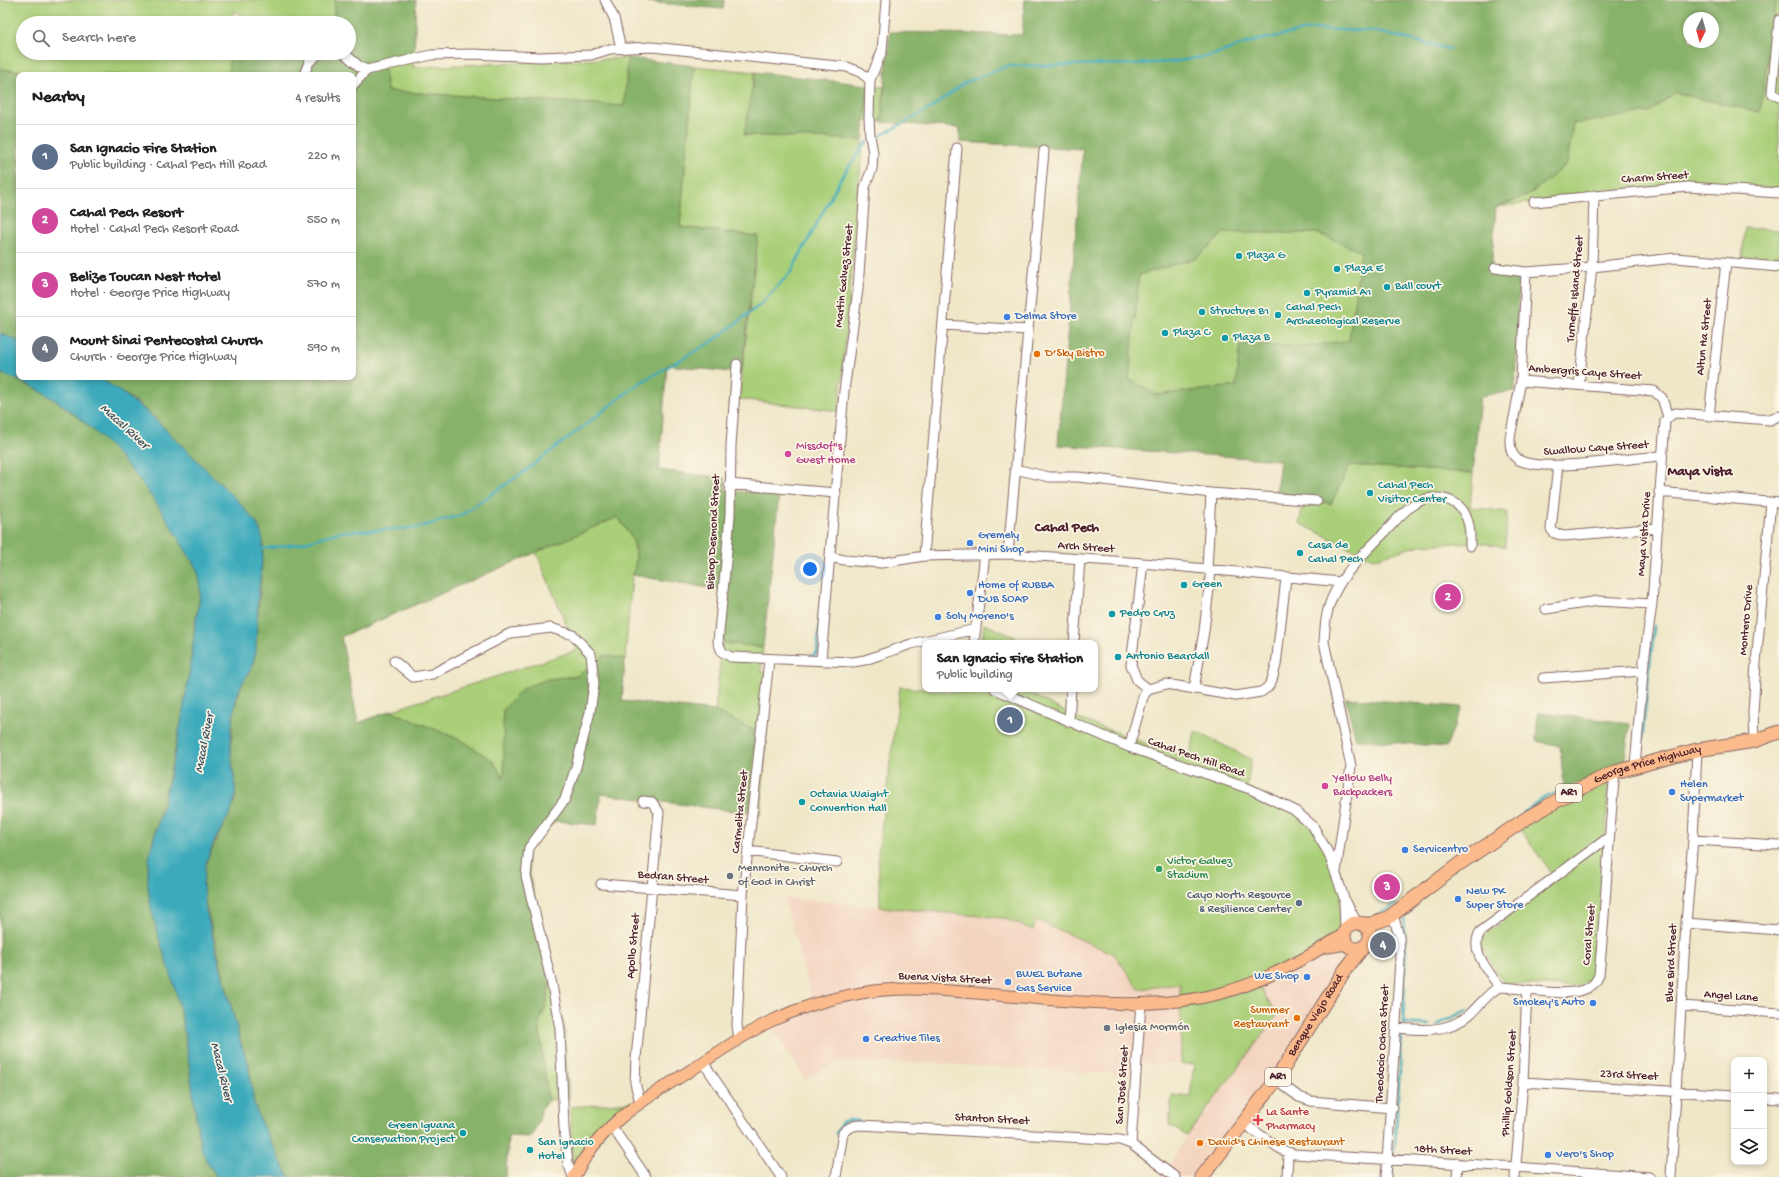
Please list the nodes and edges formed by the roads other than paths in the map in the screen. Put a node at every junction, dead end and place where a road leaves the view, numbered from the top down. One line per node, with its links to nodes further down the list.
1 (605, 0): 4 (street)
2 (886, 0): 9 (street, Martin Galvez Street)
3 (1779, 20): 11 (street)
4 (621, 48): 7 (street); 9 (street)
5 (311, 60): 8 (street)
6 (352, 60): 7 (street)
7 (367, 70): 10 (street)
8 (305, 72)
9 (870, 80): 34 (street, Martin Galvez Street)
10 (356, 82)
11 (1775, 95)
12 (957, 148): 22 (street)
13 (1044, 151): 23 (street)
14 (1779, 193): 15 (street, Charm Street)
15 (1594, 195): 16 (street, Charm Street); 18 (street, Turneffe Island Street)
16 (1534, 202)
17 (1726, 262): 18 (street); 19 (street); 27 (street, Altun Ha Street)
18 (1592, 267): 21 (street); 26 (street, Turneffe Island Street)
19 (1779, 267)
20 (1495, 268): 21 (street)
21 (1526, 272): 25 (street, Ambergris Caye Street)
22 (943, 325): 23 (street); 43 (street)
23 (1027, 330): 32 (street)
24 (737, 364): 33 (street, Bishop Desmond Street)
25 (1521, 381): 26 (street, Ambergris Caye Street); 31 (street, Swallow Caye Street)
26 (1579, 385): 29 (street, Ambergris Caye Street)
27 (1709, 416): 28 (street); 29 (street)
28 (1779, 416)
29 (1668, 417): 30 (street, Maya Vista Drive)
30 (1662, 456): 31 (street, Swallow Caye Street); 35 (street, Maya Vista Drive)
31 (1558, 466): 39 (street)
32 (1015, 469): 36 (street); 42 (street)
33 (730, 484): 34 (street); 57 (street, Bishop Desmond Street)
34 (836, 492): 44 (street, Martin Galvez Street)
35 (1659, 492): 38 (street); 39 (street, Maya Vista Drive)
36 (1211, 493): 37 (street); 47 (street)
37 (1318, 500)
38 (1775, 502): 68 (street, Montero Drive)
39 (1658, 528): 50 (street, Maya Vista Drive)
40 (1470, 546): 49 (street)
41 (985, 554): 42 (street, Arch Street); 43 (street, Arch Street); 52 (street)
42 (1008, 554): 45 (street, Arch Street)
43 (924, 556): 44 (street, Arch Street)
44 (830, 557): 58 (street, Martin Galvez Street)
45 (1080, 559): 46 (street, Arch Street); 55 (street)
46 (1143, 564): 47 (street, Arch Street); 62 (street)
47 (1209, 570): 48 (street, Arch Street); 63 (street)
48 (1286, 578): 49 (street, Arch Street); 63 (street)
49 (1341, 582): 79 (street)
50 (1652, 604): 51 (street); 60 (street, Maya Vista Drive)
51 (1546, 609)
52 (976, 629): 53 (street, Bishop Desmond Street); 54 (street)
53 (928, 640)
54 (974, 640)
55 (1074, 640)
56 (922, 641): 58 (street, Bishop Desmond Street)
57 (769, 660): 58 (street, Bishop Desmond Street); 77 (street, Carmelita Street)
58 (821, 660)
59 (394, 661): 115 (street)
60 (1643, 671): 61 (street); 71 (street, Maya Vista Drive)
61 (1543, 678)
62 (1148, 689): 63 (street); 69 (street)
63 (1194, 690)
64 (1002, 692): 66 (street, Cahal Pech Hill Road)
65 (1071, 692): 66 (street)
66 (1069, 722): 69 (street, Cahal Pech Hill Road)
67 (1779, 732): 68 (highway, George Price Highway / AR1)
68 (1754, 741): 70 (highway, George Price Highway / AR1)
69 (1129, 747): 79 (street, Cahal Pech Hill Road)
70 (1697, 750): 71 (highway, George Price Highway / AR1); 75 (street, Blue Bird Street)
71 (1635, 766): 72 (highway, George Price Highway / AR1)
72 (1615, 772): 74 (street, Coral Street); 84 (highway, George Price Highway / AR1)
73 (643, 801): 81 (street, Apollo Street)
74 (1609, 837): 91 (street); 92 (street, Coral Street)
75 (1693, 840): 76 (street); 86 (street, Blue Bird Street)
76 (1779, 846)
77 (748, 851): 78 (street); 82 (street, Carmelita Street)
78 (837, 862)
79 (1336, 872): 83 (street, Cahal Pech Hill Road)
80 (601, 884): 81 (street, Bedran Street)
81 (651, 888): 82 (street, Bedran Street); 105 (street, Apollo Street)
82 (743, 895): 97 (street, Carmelita Street)
83 (1344, 898): 85 (street, Cahal Pech Hill Road); 88 (street, Cahal Pech Hill Road)
84 (1390, 916): 85 (highway, George Price Highway / AR1); 89 (highway, George Price Highway / AR1); 96 (street, Theodocio Ochoa Street)
85 (1360, 923): 88 (highway); 89 (highway)
86 (1686, 923): 87 (street); 94 (street, Blue Bird Street)
87 (1779, 930)
88 (1346, 938): 89 (highway); 90 (highway, Benque Viejo Road / AR1); 93 (main road, Buena Vista Street)
89 (1366, 944): 90 (highway, Benque Viejo Road / AR1)
90 (1345, 970): 99 (highway, Benque Viejo Road / AR1)
91 (1499, 987): 92 (street, Coral Street); 96 (street)
92 (1527, 990): 100 (street, Phillip Goldson Street)
93 (1141, 1002): 97 (main road, Buena Vista Street); 109 (street, San José Street)
94 (1682, 1006): 95 (street, Angel Lane); 101 (street, Blue Bird Street)
95 (1779, 1013)
96 (1396, 1028): 106 (street, Theodocio Ochoa Street)
97 (739, 1039): 98 (main road, Buena Vista Street)
98 (703, 1062): 105 (main road, Buena Vista Street); 117 (street)
99 (1276, 1080): 106 (street); 107 (highway, Benque Viejo Road / AR1)
100 (1523, 1082): 101 (street, 23rd Street); 113 (street, Phillip Goldson Street)
101 (1677, 1091): 102 (street, 23rd Street); 126 (street, Blue Bird Street)
102 (1731, 1095)
103 (1767, 1098): 104 (street)
104 (1779, 1099)
105 (640, 1102): 108 (main road, Buena Vista Street)
106 (1392, 1108): 111 (street, Theodocio Ochoa Street)
107 (1243, 1123): 110 (street, 18th Street); 120 (highway, Benque Viejo Road / AR1)
108 (611, 1125): 115 (main road, Buena Vista Street); 116 (street)
109 (1131, 1144): 118 (street, Stanton Street); 119 (street, Stanton Street)
110 (1288, 1153): 111 (street, 18th Street); 121 (street)
111 (1387, 1160): 112 (street, 18th Street); 122 (street, Theodocio Ochoa Street)
112 (1458, 1163): 113 (street, 18th Street); 123 (street)
113 (1516, 1167): 114 (street, 18th Street); 124 (street, Phillip Goldson Street)
114 (1589, 1174): 125 (street, 18th Street)
115 (573, 1177)
116 (646, 1177)
117 (781, 1177)
118 (836, 1177)
119 (1175, 1177)
120 (1202, 1177)
121 (1286, 1177)
122 (1386, 1177)
123 (1457, 1177)
124 (1515, 1177)
125 (1650, 1177)
126 (1671, 1177)

